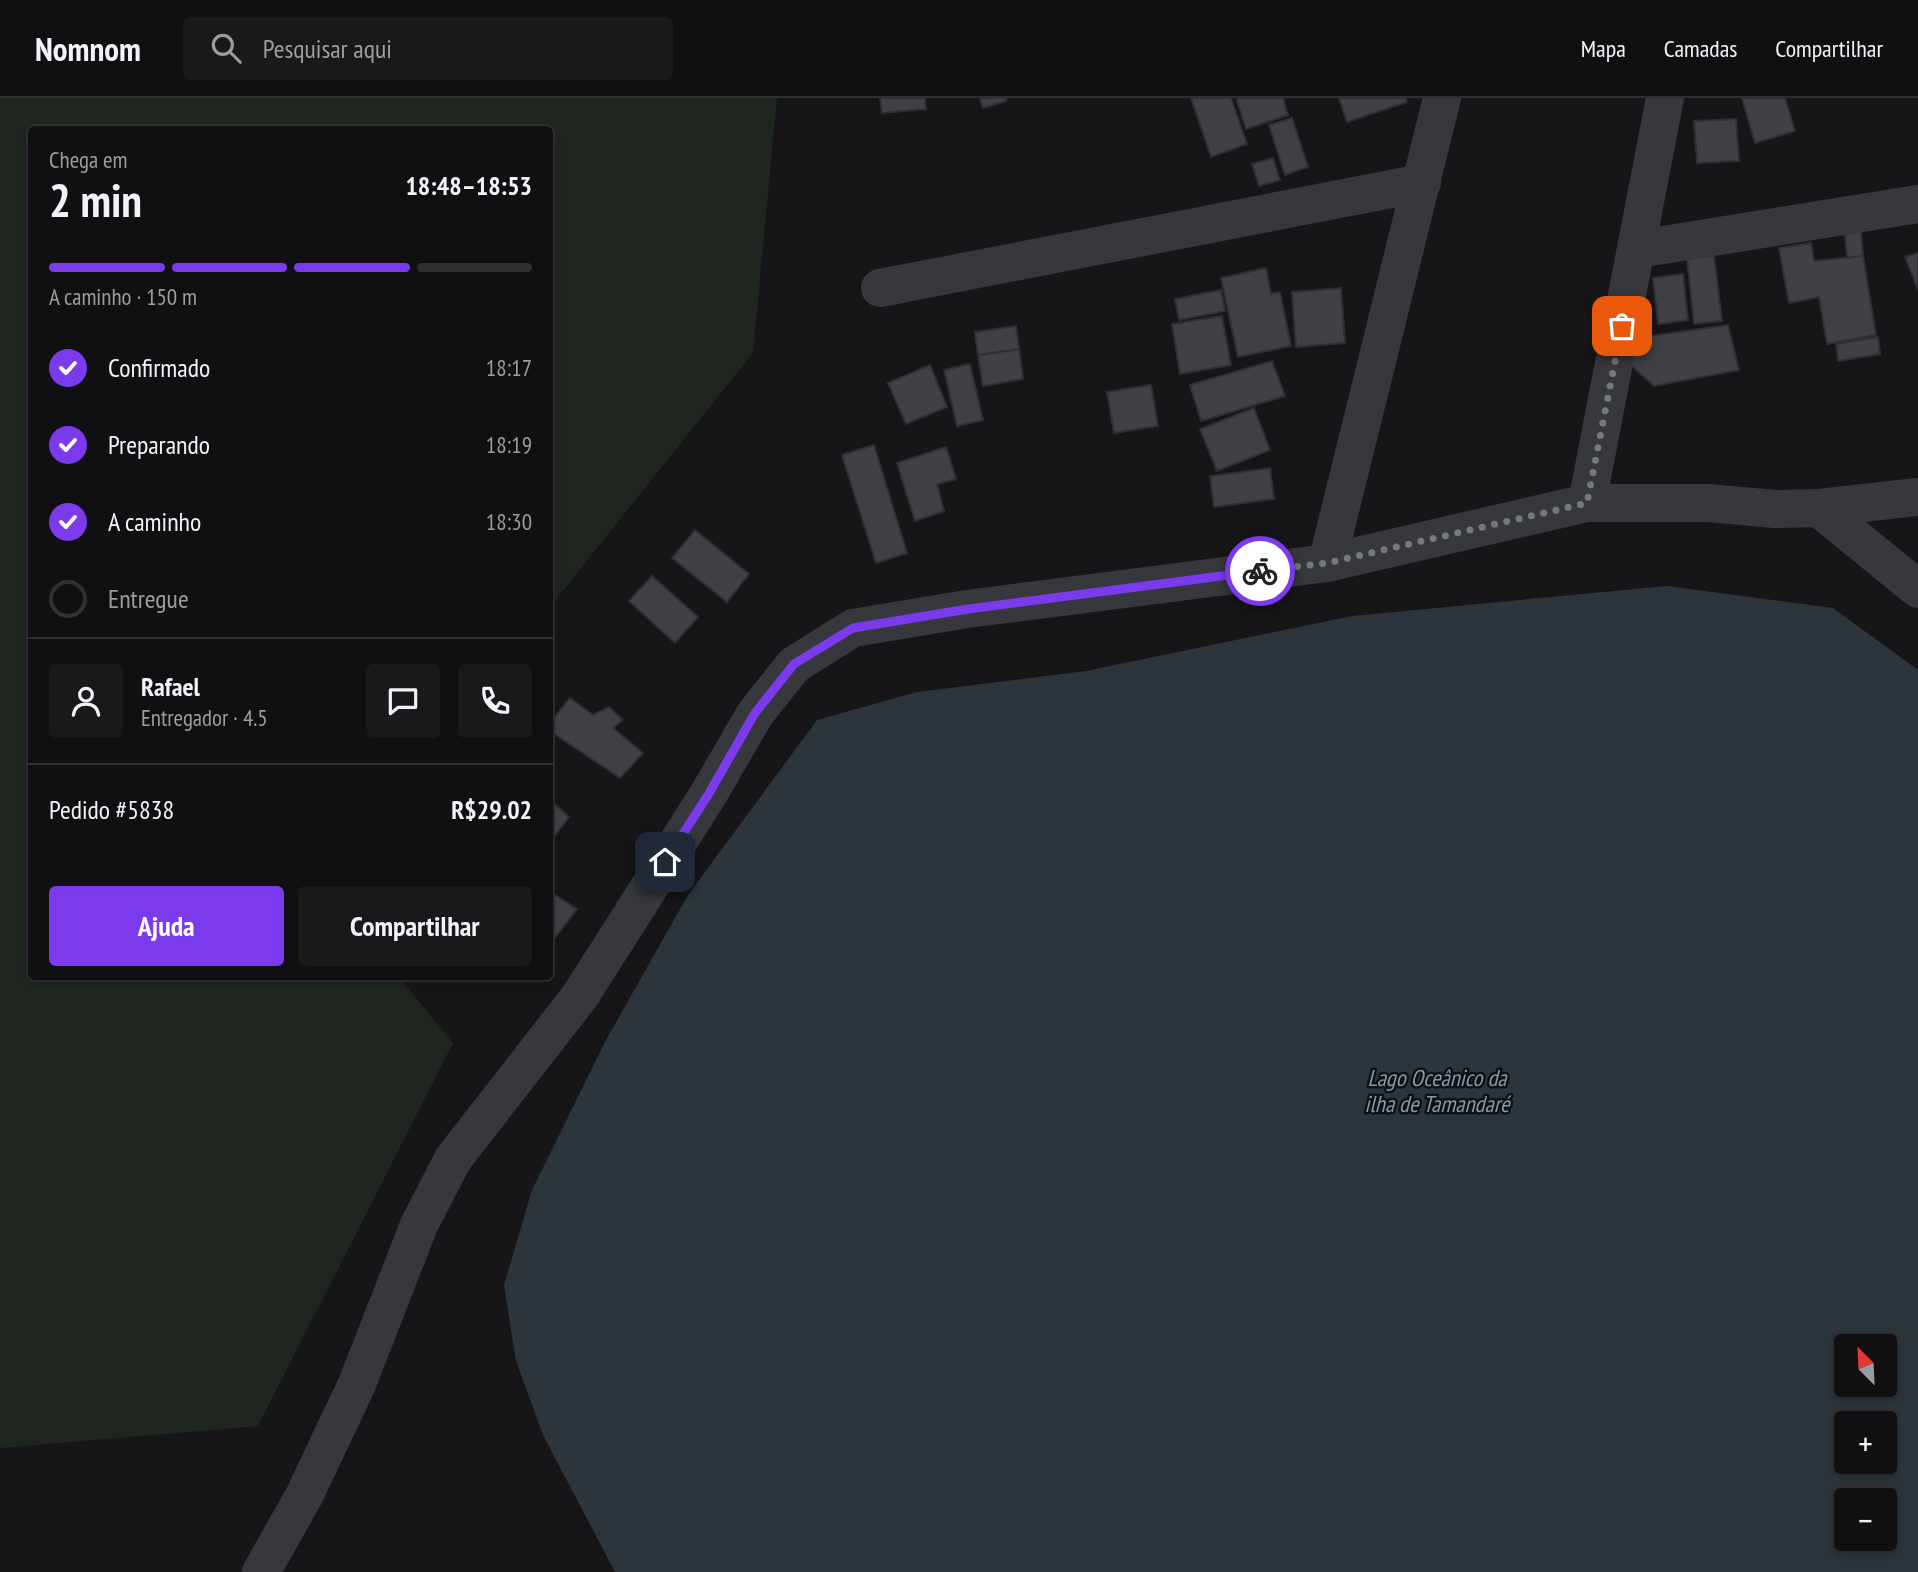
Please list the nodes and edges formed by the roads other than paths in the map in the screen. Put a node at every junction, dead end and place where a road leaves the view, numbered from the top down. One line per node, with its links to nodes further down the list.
1 (1442, 98): 3 (street)
2 (1665, 98): 5 (street)
3 (1422, 183): 6 (street); 10 (street)
4 (1918, 204): 5 (street)
5 (1637, 249): 8 (street)
6 (880, 288)
7 (1918, 497): 9 (street)
8 (1587, 503): 9 (street); 10 (street)
9 (1819, 509): 11 (street)
10 (1327, 563): 12 (street)
11 (1918, 589)
12 (261, 1572)

